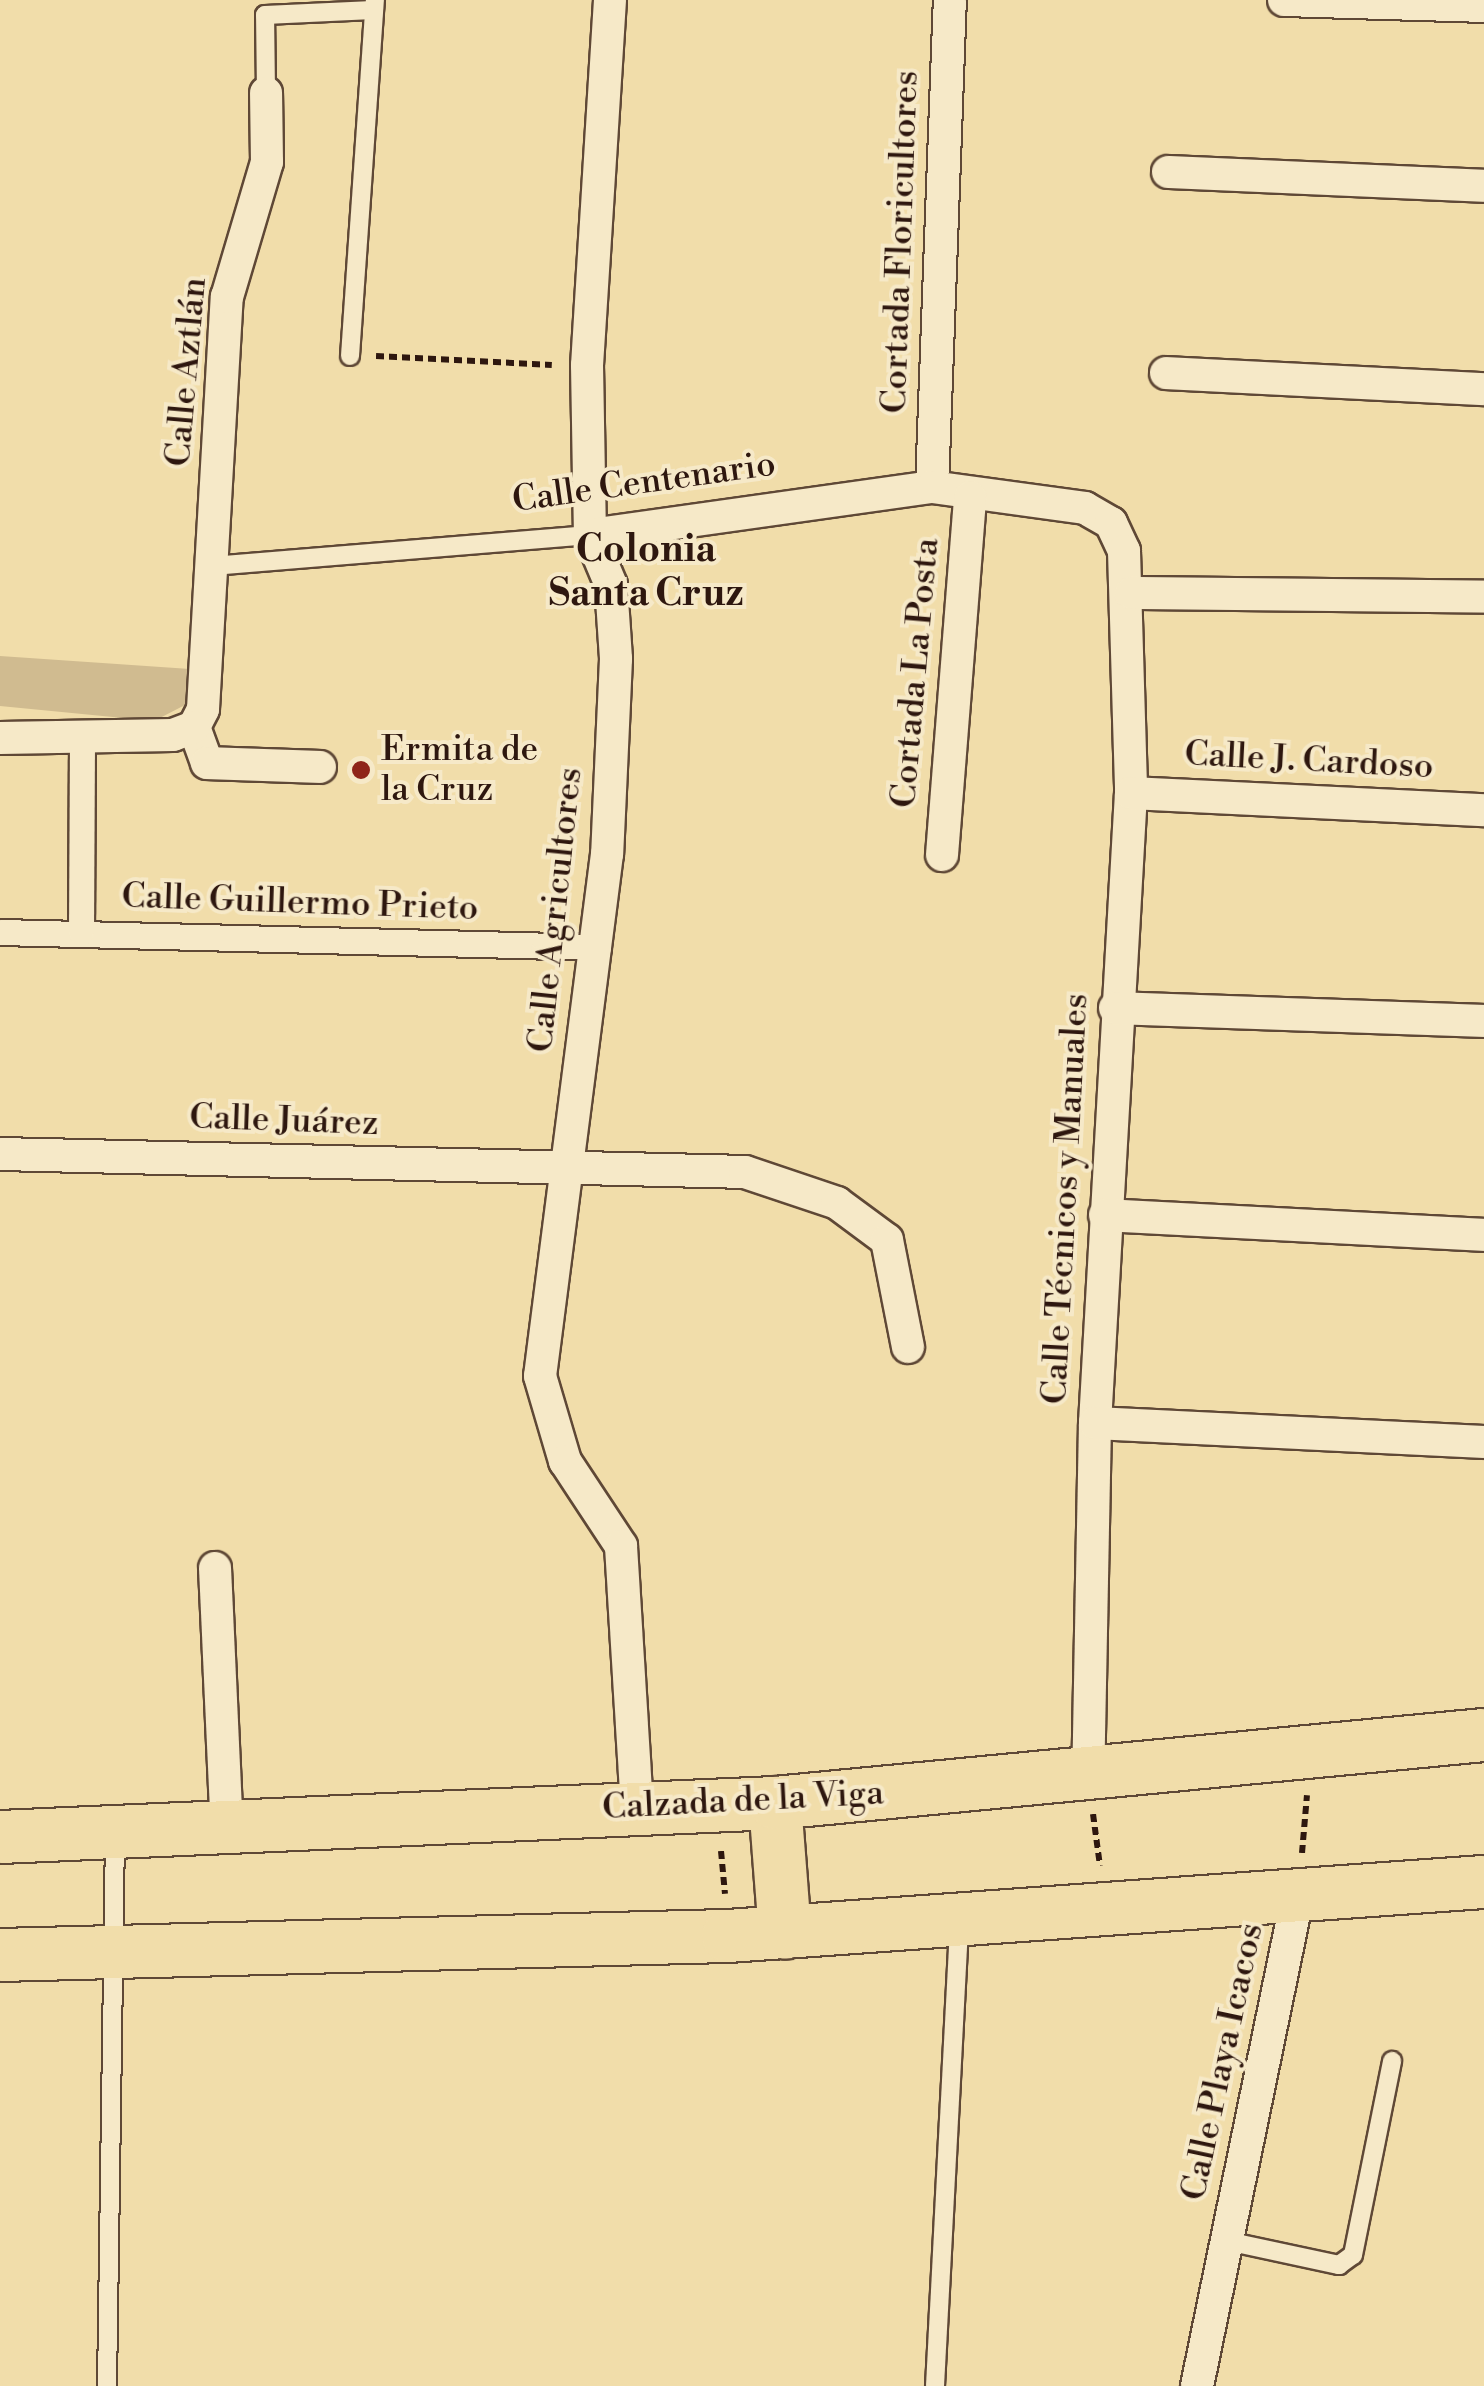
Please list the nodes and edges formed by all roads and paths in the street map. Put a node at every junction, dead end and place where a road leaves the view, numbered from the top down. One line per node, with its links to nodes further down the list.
1 (610, 0): 10 (street, Calle Agricultores)
2 (950, 0): 13 (street, Cortada Floricultores)
3 (1284, 0): 5 (street)
4 (374, 5): 6 (lane, Calle Aztlán); 9 (lane)
5 (1484, 6)
6 (266, 93): 17 (street, Calle Aztlán)
7 (1168, 172): 8 (street)
8 (1484, 186)
9 (350, 356): 10 (path)
10 (587, 365): 16 (street, Calle Agricultores)
11 (1166, 372): 12 (street)
12 (1484, 389)
13 (932, 487): 14 (street, Calle Centenario); 16 (street, Calle Centenario)
14 (970, 497): 15 (street, Calle Centenario); 26 (street, Cortada La Posta)
15 (1085, 508): 18 (street, Calle Técnicos y Manuales)
16 (590, 535): 17 (lane, Calle Centenario); 29 (street, Calle Agricultores)
17 (212, 566): 20 (street, Calle Aztlán)
18 (1131, 593): 19 (street); 24 (street, Calle Técnicos y Manuales)
19 (1484, 597)
20 (194, 727): 21 (street); 23 (street)
21 (82, 736): 22 (street); 28 (street)
22 (0, 738)
23 (320, 767)
24 (1131, 793): 25 (street, Calle J. Cardoso); 30 (street, Calle Técnicos y Manuales)
25 (1484, 810)
26 (942, 855)
27 (0, 932): 28 (street, Calle Guillermo Prieto)
28 (81, 932): 29 (street, Calle Guillermo Prieto)
29 (598, 947): 33 (street, Calle Agricultores)
30 (1114, 1008): 31 (street); 34 (street, Calle Técnicos y Manuales)
31 (1484, 1021)
32 (0, 1154): 33 (street, Calle Juárez)
33 (566, 1172): 36 (street, Calle Juárez); 45 (street, Calle Agricultores)
34 (1105, 1215): 35 (street); 37 (street, Calle Técnicos y Manuales)
35 (1484, 1235)
36 (908, 1347)
37 (1095, 1423): 38 (street); 42 (street, Calle Técnicos y Manuales)
38 (1484, 1442)
39 (215, 1568): 46 (street)
40 (1484, 1735): 41 (main road, Calzada de la Viga)
41 (1311, 1752): 42 (main road, Calzada de la Viga); 50 (path, Calle Playa Icacos)
42 (1088, 1776): 43 (main road, Calzada de la Viga); 51 (path)
43 (776, 1803): 44 (main road, Calzada de la Viga); 53 (main road)
44 (718, 1805): 45 (main road, Calzada de la Viga); 54 (path)
45 (637, 1807): 46 (main road, Calzada de la Viga)
46 (227, 1828): 47 (main road, Calzada de la Viga)
47 (115, 1835): 48 (main road, Calzada de la Viga); 56 (lane)
48 (0, 1836)
49 (1484, 1882): 50 (main road)
50 (1298, 1899): 51 (main road); 58 (street, Calle Playa Icacos)
51 (1106, 1912): 52 (main road)
52 (959, 1920): 53 (main road); 60 (lane)
53 (784, 1932): 54 (main road)
54 (728, 1936): 56 (main road)
55 (0, 1955): 56 (main road)
56 (112, 1956): 59 (lane)
57 (1392, 2061): 58 (lane)
58 (1227, 2242): 61 (street, Calle Playa Icacos)
59 (107, 2386)
60 (935, 2386)
61 (1197, 2386)

